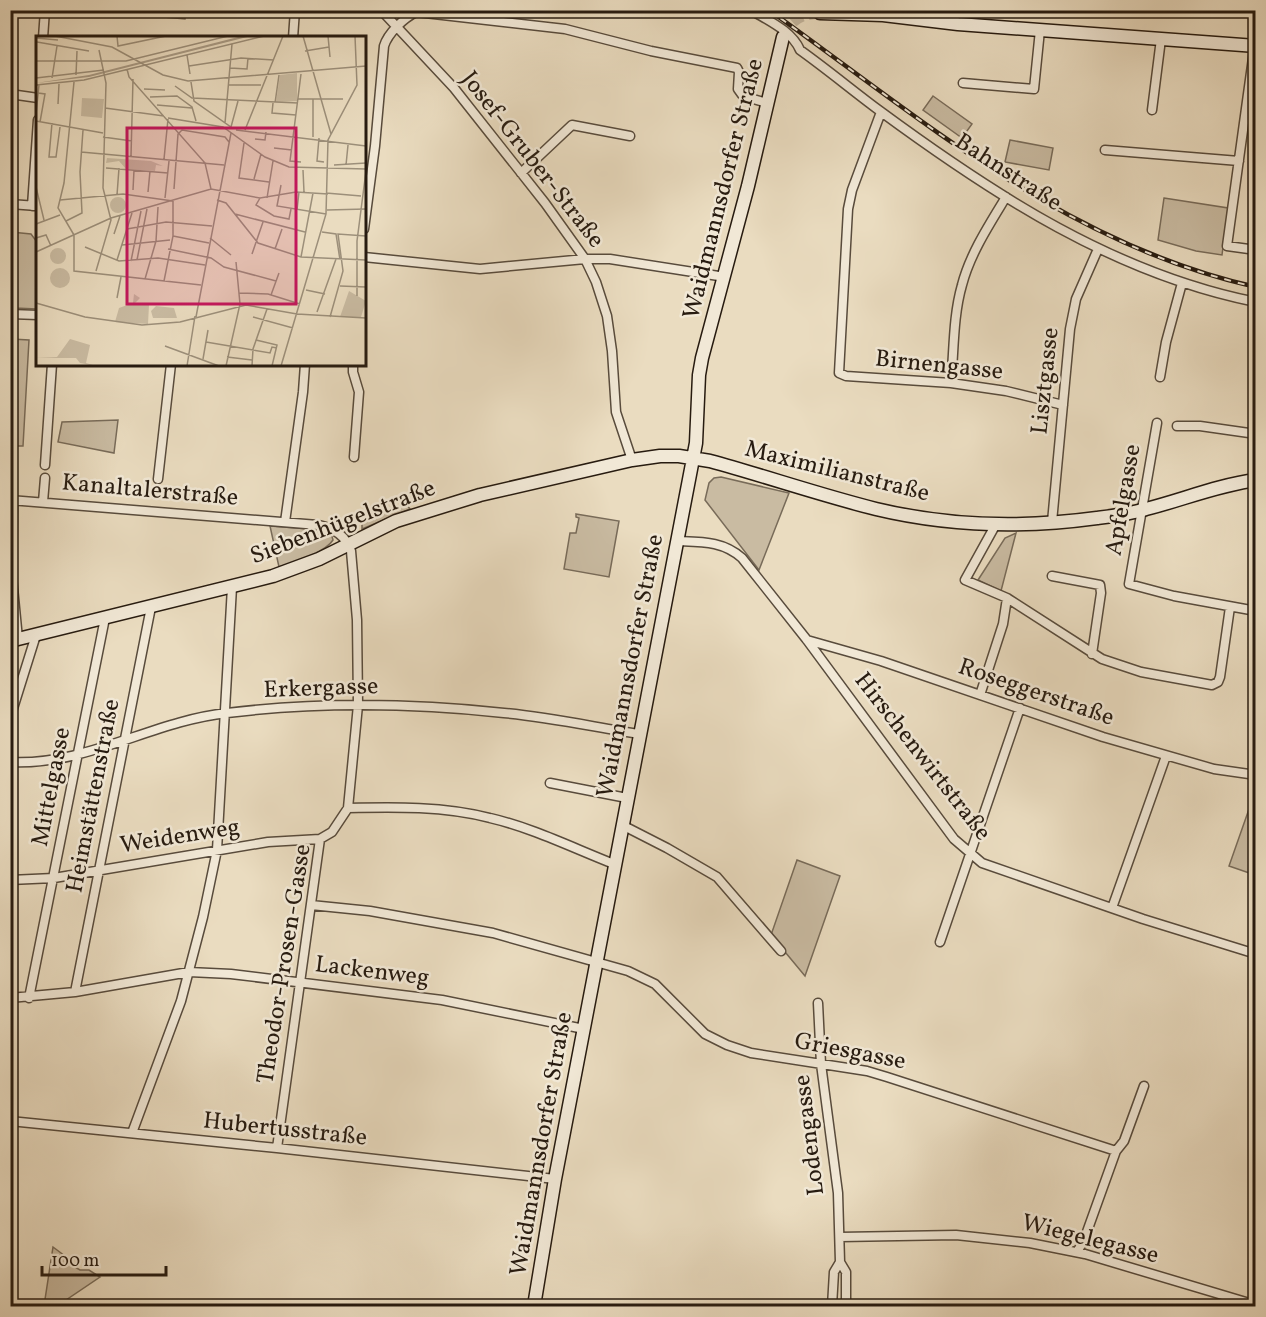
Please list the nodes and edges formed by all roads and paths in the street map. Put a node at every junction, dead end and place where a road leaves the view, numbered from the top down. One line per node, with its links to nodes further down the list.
1 (45, 10): 9 (street)
2 (295, 10): 10 (street)
3 (381, 10): 7 (street, Josef-Gruber-Straße)
4 (751, 10): 19 (street, Bahnstraße)
5 (820, 12): 6 (street)
6 (888, 13): 8 (street)
7 (397, 28): 17 (street); 23 (street, Josef-Gruber-Straße); 28 (street)
8 (1040, 30): 12 (street); 14 (street)
9 (43, 36)
10 (293, 36)
11 (783, 37): 17 (street, Waidmannsdorfer Straße)
12 (1161, 39): 13 (street); 18 (street)
13 (1255, 43): 22 (street)
14 (963, 83)
15 (10, 94): 16 (street)
16 (36, 98)
17 (767, 103): 33 (street, Waidmannsdorfer Straße)
18 (1152, 110)
19 (881, 112): 25 (street, Bahnstraße); 43 (street, Birnengasse)
20 (630, 136): 23 (street)
21 (1105, 150): 22 (street)
22 (1239, 161): 30 (street)
23 (521, 173): 32 (street, Josef-Gruber-Straße)
24 (36, 177): 27 (street)
25 (1006, 197): 29 (street, Bahnstraße); 43 (street)
26 (10, 204): 27 (street)
27 (35, 206)
28 (366, 214)
29 (1098, 249): 34 (street, Bahnstraße); 44 (street, Lisztgasse)
30 (1256, 250)
31 (366, 257): 32 (street)
32 (585, 259): 33 (street); 50 (street, Josef-Gruber-Straße)
33 (725, 277): 49 (street, Waidmannsdorfer Straße)
34 (1182, 283): 35 (street, Bahnstraße); 42 (street)
35 (1256, 302)
36 (10, 314): 37 (street)
37 (36, 315)
38 (52, 366): 51 (street)
39 (171, 366): 53 (street)
40 (304, 366): 58 (street)
41 (353, 366): 48 (street)
42 (1160, 377)
43 (951, 383): 44 (street, Birnengasse)
44 (1064, 405): 59 (street, Lisztgasse)
45 (1157, 423): 57 (street, Apfelgasse)
46 (1177, 426): 47 (street)
47 (1256, 434)
48 (354, 457)
49 (693, 457): 50 (street, Siebenhügelstraße); 60 (street, Maximilianstraße); 61 (street, Waidmannsdorfer Straße)
50 (632, 460): 62 (street, Siebenhügelstraße)
51 (45, 465)
52 (45, 478): 56 (street)
53 (158, 479)
54 (1256, 480): 57 (street, Maximilianstraße)
55 (12, 500): 56 (street, Kanaltalerstraße); 71 (street)
56 (43, 502): 58 (street, Kanaltalerstraße)
57 (1143, 510): 59 (street, Maximilianstraße); 67 (street, Apfelgasse)
58 (285, 522): 62 (street, Kanaltalerstraße)
59 (1052, 522): 60 (street, Maximilianstraße)
60 (996, 524): 65 (street)
61 (677, 541): 72 (street, Hirschenwirtstraße); 79 (street, Waidmannsdorfer Straße)
62 (348, 543): 64 (street, Siebenhügelstraße); 75 (street, Theodor-Prosen-Gasse)
63 (1052, 576): 73 (street)
64 (232, 587): 66 (street, Siebenhügelstraße); 77 (street)
65 (1007, 598): 73 (street); 74 (street)
66 (151, 607): 69 (street, Siebenhügelstraße); 80 (street, Heimstättenstraße)
67 (1230, 607): 68 (street); 73 (street)
68 (1256, 611)
69 (105, 618): 70 (street, Siebenhügelstraße); 81 (street, Mittelgasse)
70 (36, 635): 71 (street, Siebenhügelstraße); 78 (street)
71 (14, 640)
72 (807, 640): 74 (street, Roseggerstraße); 91 (street, Hirschenwirtstraße)
73 (1092, 654)
74 (980, 695): 76 (street, Roseggerstraße)
75 (358, 705): 77 (street, Erkergasse); 79 (street, Erkergasse); 87 (street, Theodor-Prosen-Gasse)
76 (1020, 708): 82 (street, Roseggerstraße); 91 (street)
77 (225, 713): 80 (street, Erkergasse); 90 (street)
78 (10, 718)
79 (639, 734): 86 (street, Waidmannsdorfer Straße)
80 (125, 740): 81 (street, Erkergasse); 93 (street, Heimstättenstraße)
81 (79, 756): 83 (street, Erkergasse); 94 (street, Mittelgasse)
82 (1166, 756): 84 (street, Roseggerstraße); 97 (street)
83 (10, 762)
84 (1256, 775)
85 (550, 783): 86 (street)
86 (627, 798): 88 (street, Waidmannsdorfer Straße)
87 (348, 808): 89 (street, Theodor-Prosen-Gasse); 92 (street)
88 (622, 825): 92 (street, Waidmannsdorfer Straße); 99 (street)
89 (320, 839): 90 (street, Weidenweg); 96 (street, Theodor-Prosen-Gasse)
90 (217, 850): 93 (street, Weidenweg); 102 (street)
91 (970, 855): 97 (street, Hirschenwirtstraße); 98 (street)
92 (614, 864): 101 (street, Waidmannsdorfer Straße)
93 (99, 870): 94 (street, Weidenweg); 104 (street, Heimstättenstraße)
94 (54, 878): 95 (street, Weidenweg); 106 (street, Mittelgasse)
95 (10, 880)
96 (311, 905): 101 (street, Griesgasse); 103 (street, Theodor-Prosen-Gasse)
97 (1112, 908): 100 (street, Hirschenwirtstraße)
98 (940, 942)
99 (781, 951)
100 (1256, 954)
101 (596, 963): 108 (street, Waidmannsdorfer Straße); 109 (street, Griesgasse)
102 (189, 972): 103 (street, Lackenweg); 104 (street, Lackenweg); 112 (street)
103 (300, 982): 108 (street, Lackenweg); 113 (street, Theodor-Prosen-Gasse)
104 (75, 992): 106 (street, Lackenweg)
105 (10, 998): 106 (street, Lackenweg)
106 (29, 998)
107 (818, 1003): 109 (street, Lodengasse)
108 (584, 1029): 115 (street, Waidmannsdorfer Straße)
109 (821, 1064): 114 (street, Griesgasse); 116 (street, Lodengasse)
110 (1144, 1086): 114 (street)
111 (10, 1121): 112 (street, Hubertusstraße)
112 (132, 1133): 113 (street, Hubertusstraße)
113 (277, 1148): 115 (street, Hubertusstraße)
114 (1116, 1151): 117 (street)
115 (555, 1179): 120 (street, Waidmannsdorfer Straße)
116 (840, 1237): 117 (street, Wiegelegasse); 118 (street, Lodengasse)
117 (1077, 1252): 119 (street, Wiegelegasse)
118 (840, 1262): 121 (street, Lodengasse); 122 (street, Lodengasse)
119 (1256, 1305)
120 (534, 1306)
121 (832, 1306)
122 (846, 1306)

